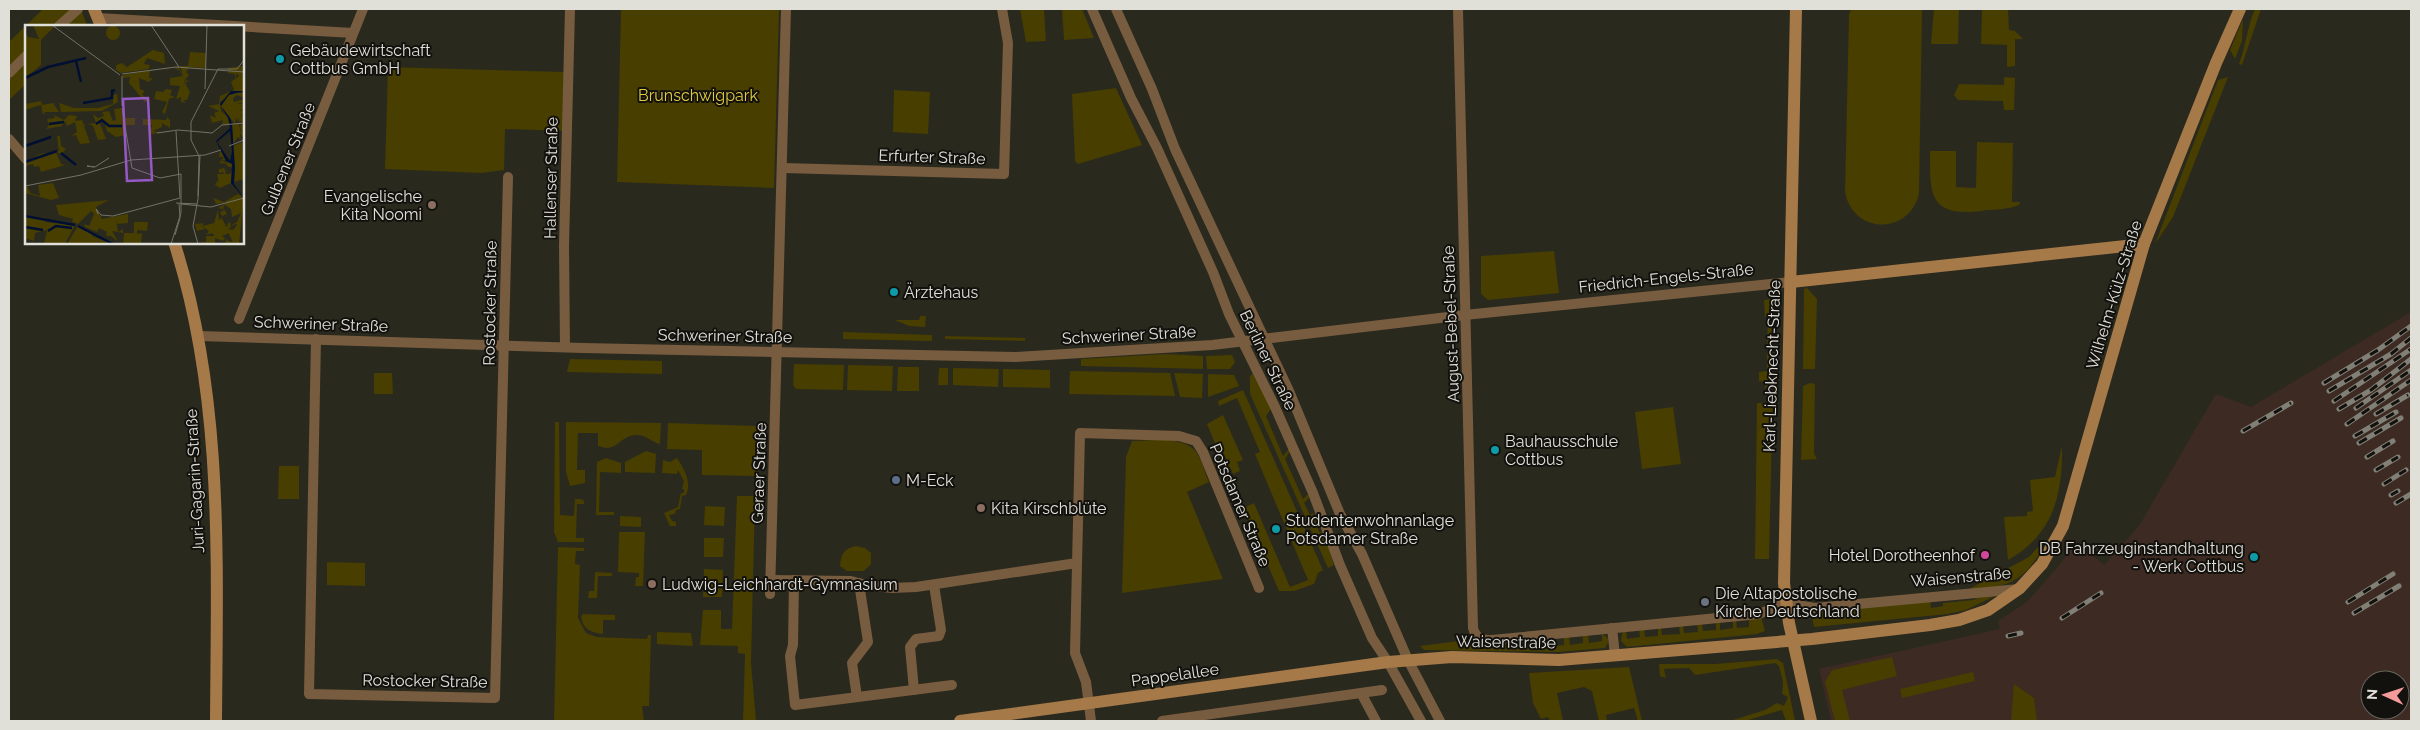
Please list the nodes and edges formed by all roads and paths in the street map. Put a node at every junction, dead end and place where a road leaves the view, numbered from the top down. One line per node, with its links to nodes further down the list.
1 (78, 9): 12 (street)
2 (363, 9): 15 (street, Gulbener Straße)
3 (570, 9): 32 (street, Hallenser Straße)
4 (786, 9): 20 (street)
5 (1002, 9): 20 (street, Erfurter Straße)
6 (1092, 9): 30 (street, Berliner Straße)
7 (1116, 9): 28 (street, Berliner Straße)
8 (1458, 9): 25 (street, August-Bebel-Straße)
9 (1796, 9): 24 (main road, Karl-Liebknecht-Straße)
10 (2240, 9): 23 (main road, Wilhelm-Külz-Straße)
11 (98, 18): 13 (street)
12 (60, 25)
13 (226, 25)
14 (244, 26): 15 (street)
15 (353, 32): 26 (street, Gulbener Straße)
16 (25, 57): 17 (street)
17 (9, 72)
18 (9, 139): 19 (street)
19 (25, 158)
20 (783, 168): 33 (street)
21 (508, 177): 31 (street, Rostocker Straße)
22 (175, 244): 27 (main road, Juri-Gagarin-Straße)
23 (2144, 244): 24 (main road, Friedrich-Engels-Straße); 40 (main road, Wilhelm-Külz-Straße)
24 (1791, 282): 25 (street, Friedrich-Engels-Straße); 42 (main road, Karl-Liebknecht-Straße)
25 (1465, 315): 28 (street, Friedrich-Engels-Straße); 44 (street, August-Bebel-Straße)
26 (239, 319)
27 (199, 336): 29 (street, Schweriner Straße); 55 (main road, Juri-Gagarin-Straße)
28 (1266, 337): 30 (street, Friedrich-Engels-Straße); 47 (street, Berliner Straße)
29 (316, 339): 31 (street, Schweriner Straße); 31 (street, Rostocker Straße)
30 (1246, 341): 33 (street, Schweriner Straße); 48 (street, Berliner Straße)
31 (504, 345): 32 (street, Schweriner Straße)
32 (565, 347): 33 (street, Schweriner Straße)
33 (777, 352): 35 (street, Geraer Straße)
34 (1077, 563): 38 (street); 39 (street, Potsdamer Straße); 54 (street, Potsdamer Straße)
35 (771, 580): 36 (street); 41 (street, Geraer Straße)
36 (794, 580): 37 (street); 53 (street)
37 (859, 583): 38 (street); 53 (street)
38 (934, 584): 50 (street)
39 (1259, 588)
40 (2020, 588): 42 (street, Waisenstraße); 45 (main road, Waisenstraße)
41 (770, 594)
42 (1786, 604): 43 (street, Waisenstraße); 45 (main road, Karl-Liebknecht-Straße)
43 (1612, 628): 44 (street, Waisenstraße); 46 (street)
44 (1477, 636)
45 (1794, 641): 46 (main road, Waisenstraße); 62 (main road, Karl-Liebknecht-Straße)
46 (1615, 655): 47 (main road, Waisenstraße)
47 (1408, 660): 48 (main road, Waisenstraße); 61 (street, Berliner Straße)
48 (1392, 661): 54 (main road, Pappelallee); 60 (street, Berliner Straße)
49 (952, 685): 50 (street)
50 (914, 690): 53 (street)
51 (1382, 690): 52 (street)
52 (1361, 693): 58 (street); 59 (street)
53 (856, 697)
54 (1089, 704): 56 (main road, Pappelallee); 57 (street, Potsdamer Straße)
55 (216, 721)
56 (960, 721)
57 (1091, 721)
58 (1162, 721)
59 (1376, 721)
60 (1421, 721)
61 (1440, 721)
62 (1811, 721)

